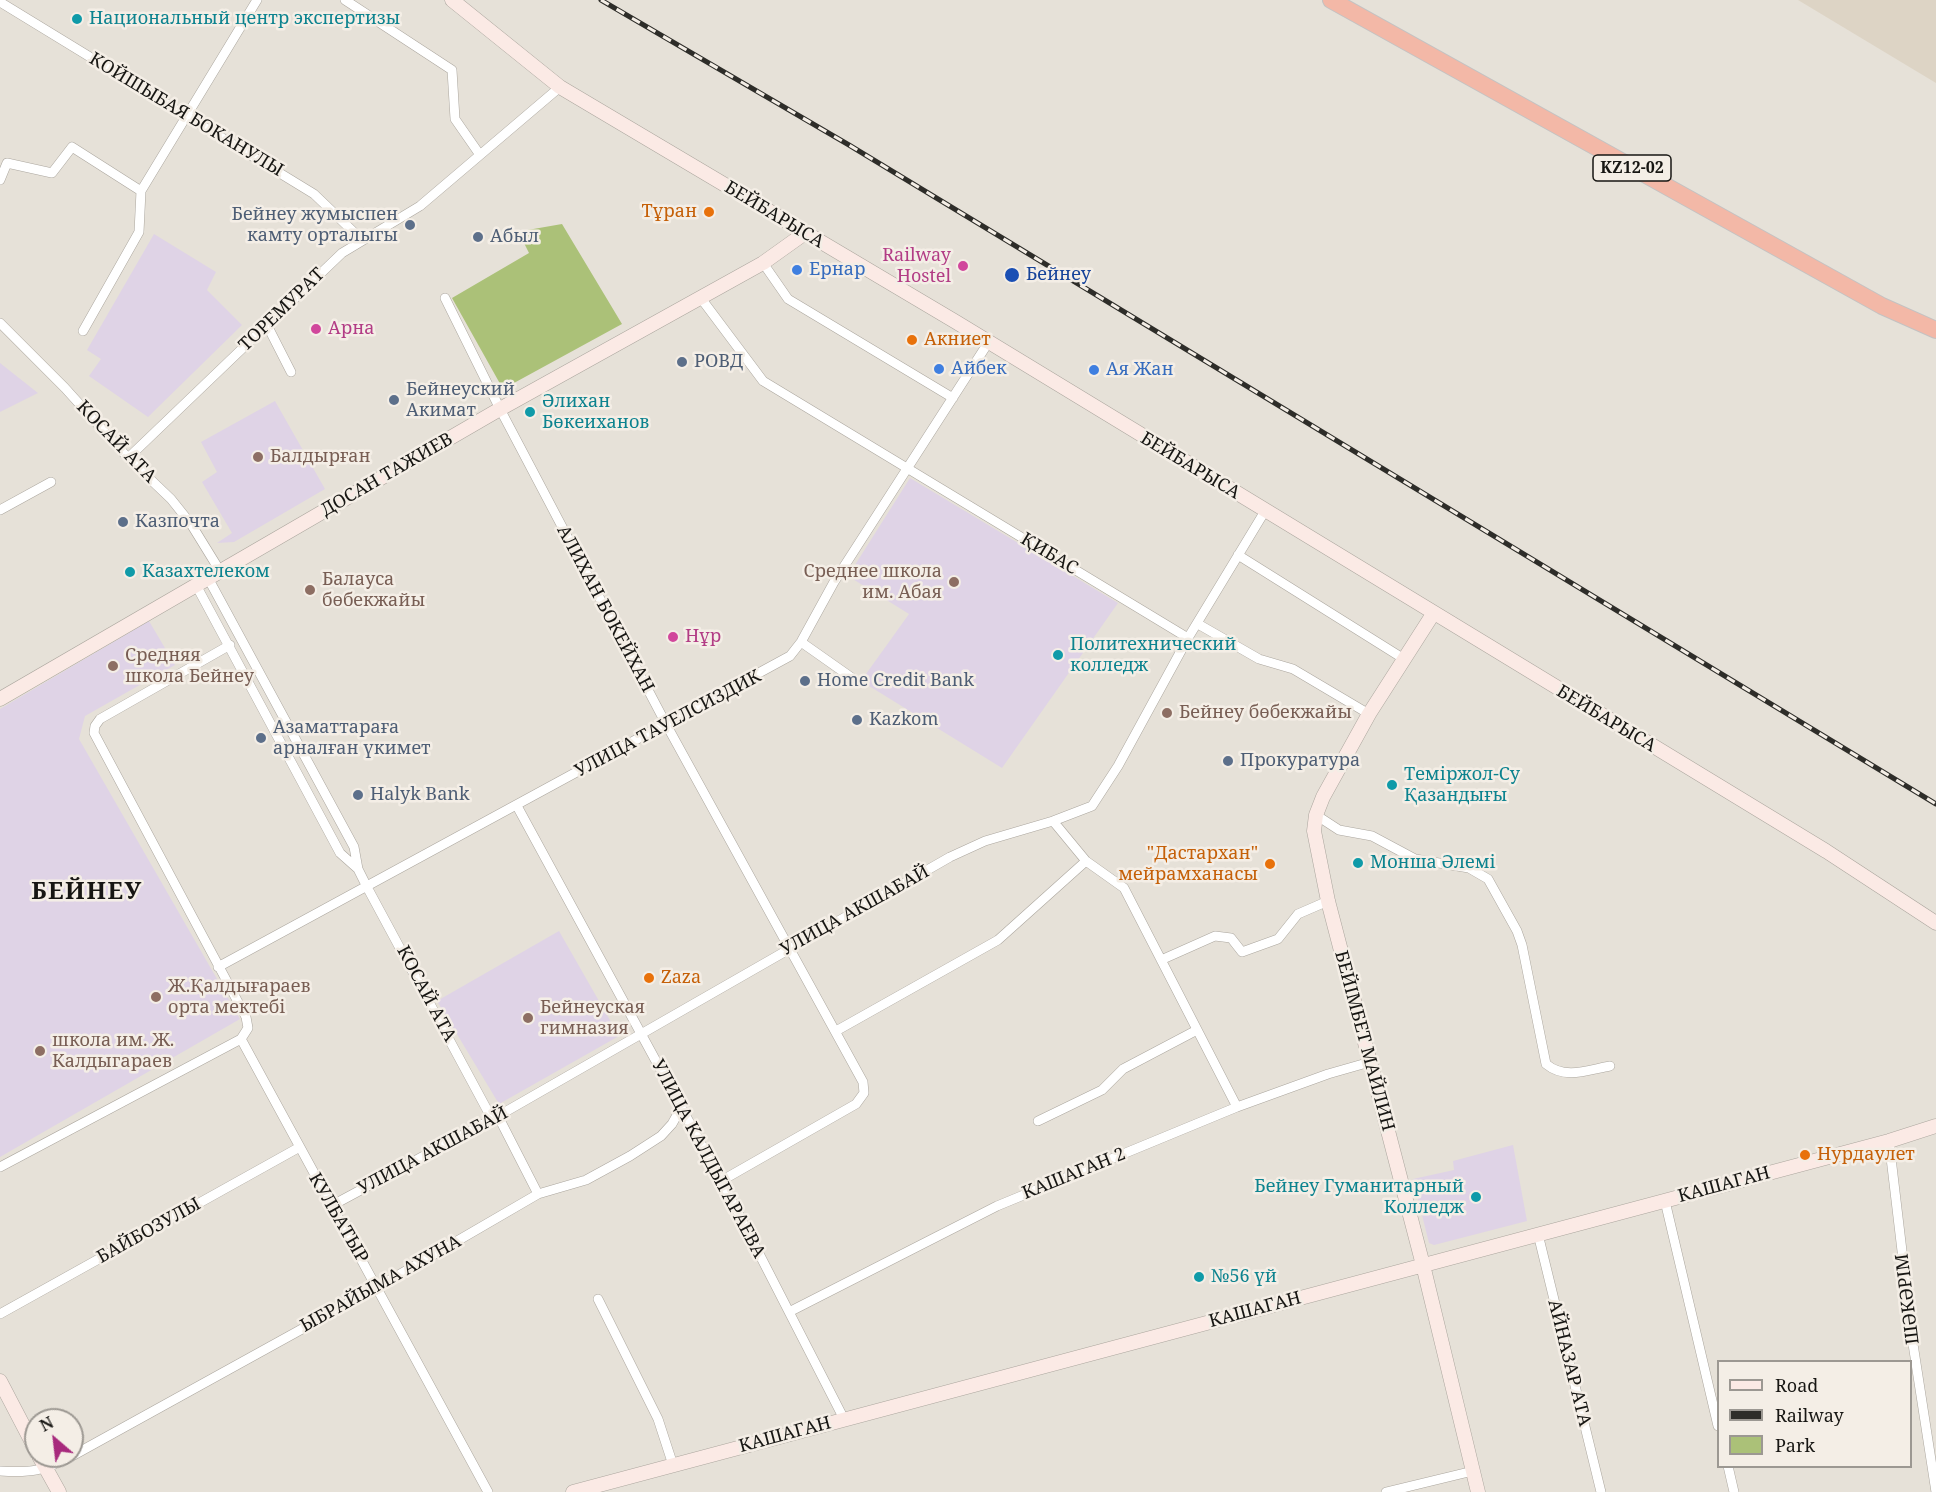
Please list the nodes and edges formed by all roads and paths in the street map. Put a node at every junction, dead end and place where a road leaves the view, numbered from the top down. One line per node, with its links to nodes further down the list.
1 (257, 0): 7 (street)
2 (345, 0): 8 (street)
3 (452, 0): 6 (street, БЕЙБАРЫСА)
4 (1331, 0): 18 (highway, KZ12-02)
5 (0, 2): 7 (street, КОЙШЫБАЯ БОКАНУЛЫ)
6 (560, 87): 8 (street, ТОРЕМУРАТ); 11 (street, БЕЙБАРЫСА)
7 (188, 117): 10 (street); 12 (street, КОЙШЫБАЯ БОКАНУЛЫ)
8 (480, 155): 12 (street, ТОРЕМУРАТ)
9 (0, 180): 10 (street)
10 (141, 191): 19 (street)
11 (805, 232): 13 (street, ДОСАН ТАЖИЕВ); 20 (street, БЕЙБАРЫСА)
12 (362, 240): 17 (street, ТОРЕМУРАТ)
13 (763, 262): 14 (street, ДОСАН ТАЖИЕВ); 22 (street)
14 (700, 297): 23 (street, ДОСАН ТАЖИЕВ); 25 (street, ҚИБАС)
15 (445, 298): 23 (street, АЛИХАН БОКЕЙХАН)
16 (0, 323): 24 (street, КОСАЙ АТА)
17 (267, 325): 21 (street); 24 (street, ТОРЕМУРАТ)
18 (1936, 330)
19 (83, 331)
20 (988, 343): 22 (street, УЛИЦА ТАУЕЛСИЗДИК); 28 (street, БЕЙБАРЫСА)
21 (291, 372)
22 (953, 398): 25 (street, УЛИЦА ТАУЕЛСИЗДИК)
23 (500, 409): 30 (street, ДОСАН ТАЖИЕВ); 41 (street, АЛИХАН БОКЕЙХАН)
24 (128, 458): 30 (street, КОСАЙ АТА)
25 (909, 470): 34 (street, ҚИБАС); 35 (street, УЛИЦА ТАУЕЛСИЗДИК)
26 (51, 482): 27 (street)
27 (0, 510)
28 (1265, 512): 29 (street, УЛИЦА АКШАБАЙ); 32 (street, БЕЙБАРЫСА)
29 (1238, 555): 33 (street, УЛИЦА АКШАБАЙ); 37 (street)
30 (220, 571): 31 (street, ДОСАН ТАЖИЕВ)
31 (202, 582): 36 (street, КОСАЙ АТА); 39 (street, ДОСАН ТАЖИЕВ); 42 (street, КОСАЙ АТА)
32 (1433, 614): 37 (street, БЕЙІМБЕТ МАЙЛИН); 51 (street, БЕЙБАРЫСА)
33 (1198, 624): 34 (street, УЛИЦА АКШАБАЙ); 40 (street)
34 (1188, 638): 46 (street, УЛИЦА АКШАБАЙ)
35 (801, 642): 38 (street); 41 (street, УЛИЦА ТАУЕЛСИЗДИК)
36 (230, 645): 43 (street, КОСАЙ АТА); 54 (street)
37 (1404, 659): 40 (street, БЕЙІМБЕТ МАЙЛИН)
38 (855, 680)
39 (0, 699)
40 (1368, 714): 45 (street, БЕЙІМБЕТ МАЙЛИН)
41 (666, 724): 44 (street, УЛИЦА ТАУЕЛСИЗДИК); 52 (street, АЛИХАН БОКЕЙХАН)
42 (303, 754): 43 (street); 48 (street, КОСАЙ АТА)
43 (291, 760): 48 (street, КОСАЙ АТА)
44 (517, 806): 49 (street, УЛИЦА ТАУЕЛСИЗДИК); 57 (street, УЛИЦА КАЛДЫГАРАЕВА)
45 (1316, 815): 50 (street, БЕЙІМБЕТ МАЙЛИН); 60 (street)
46 (1053, 821): 47 (street); 52 (street, УЛИЦА АКШАБАЙ)
47 (1086, 861): 53 (street); 56 (street)
48 (358, 869): 49 (street, КОСАЙ АТА)
49 (367, 887): 54 (street, УЛИЦА ТАУЕЛСИЗДИК); 63 (street, КОСАЙ АТА)
50 (1328, 901): 53 (street); 59 (street, БЕЙІМБЕТ МАЙЛИН)
51 (1936, 923)
52 (789, 947): 56 (street, АЛИХАН БОКЕЙХАН); 57 (street, УЛИЦА АКШАБАЙ)
53 (1161, 960): 55 (street)
54 (218, 967): 58 (street)
55 (1197, 1030): 61 (street); 64 (street)
56 (836, 1031): 69 (street, АЛИХАН БОКЕЙХАН)
57 (640, 1033): 62 (street, УЛИЦА КАЛДЫГАРАЕВА); 63 (street, УЛИЦА АКШАБАЙ)
58 (241, 1039): 67 (street, КУЛБАТЫР); 68 (street)
59 (1370, 1062): 61 (street, КАШАГАН 2); 74 (street, БЕЙІМБЕТ МАЙЛИН)
60 (1611, 1066)
61 (1237, 1107): 77 (street, КАШАГАН 2)
62 (681, 1108): 69 (street, УЛИЦА КАЛДЫГАРАЕВА); 70 (street, ЫБРАЙЫМА АХУНА)
63 (495, 1118): 70 (street, КОСАЙ АТА); 72 (street, УЛИЦА АКШАБАЙ)
64 (1038, 1121)
65 (1936, 1126): 66 (street, КАШАГАН)
66 (1890, 1142): 71 (street, КАШАГАН); 97 (street, ШӘКӘРІМ)
67 (298, 1148): 72 (street, КУЛБАТЫР); 78 (street, БАЙБОЗУЛЫ)
68 (0, 1167)
69 (721, 1181): 77 (street, УЛИЦА КАЛДЫГАРАЕВА)
70 (538, 1194): 75 (street, ЫБРАЙЫМА АХУНА)
71 (1665, 1201): 73 (street, КАШАГАН); 80 (street)
72 (331, 1206): 75 (street, КУЛБАТЫР)
73 (1538, 1234): 74 (street, КАШАГАН); 95 (street, АЙНАЗАР АТА)
74 (1423, 1265): 81 (street, КАШАГАН); 89 (street, БЕЙІМБЕТ МАЙЛИН)
75 (378, 1287): 83 (street, ЫБРАЙЫМА АХУНА); 91 (street, КУЛБАТЫР)
76 (598, 1299): 84 (street)
77 (789, 1312): 81 (street, УЛИЦА КАЛДЫГАРАЕВА)
78 (0, 1314)
79 (1, 1386): 82 (street)
80 (1717, 1418)
81 (844, 1419): 84 (street, КАШАГАН)
82 (24, 1428)
83 (84, 1449)
84 (673, 1465): 92 (street, КАШАГАН)
85 (50, 1468): 87 (street, ЫБРАЙЫМА АХУНА)
86 (1728, 1468): 96 (street)
87 (46, 1470): 88 (street, ЫБРАЙЫМА АХУНА); 90 (street)
88 (0, 1471)
89 (1473, 1471): 93 (street); 94 (street, БЕЙІМБЕТ МАЙЛИН)
90 (59, 1492)
91 (488, 1492)
92 (573, 1492)
93 (1386, 1492)
94 (1478, 1492)
95 (1601, 1492)
96 (1734, 1492)
97 (1936, 1492)

